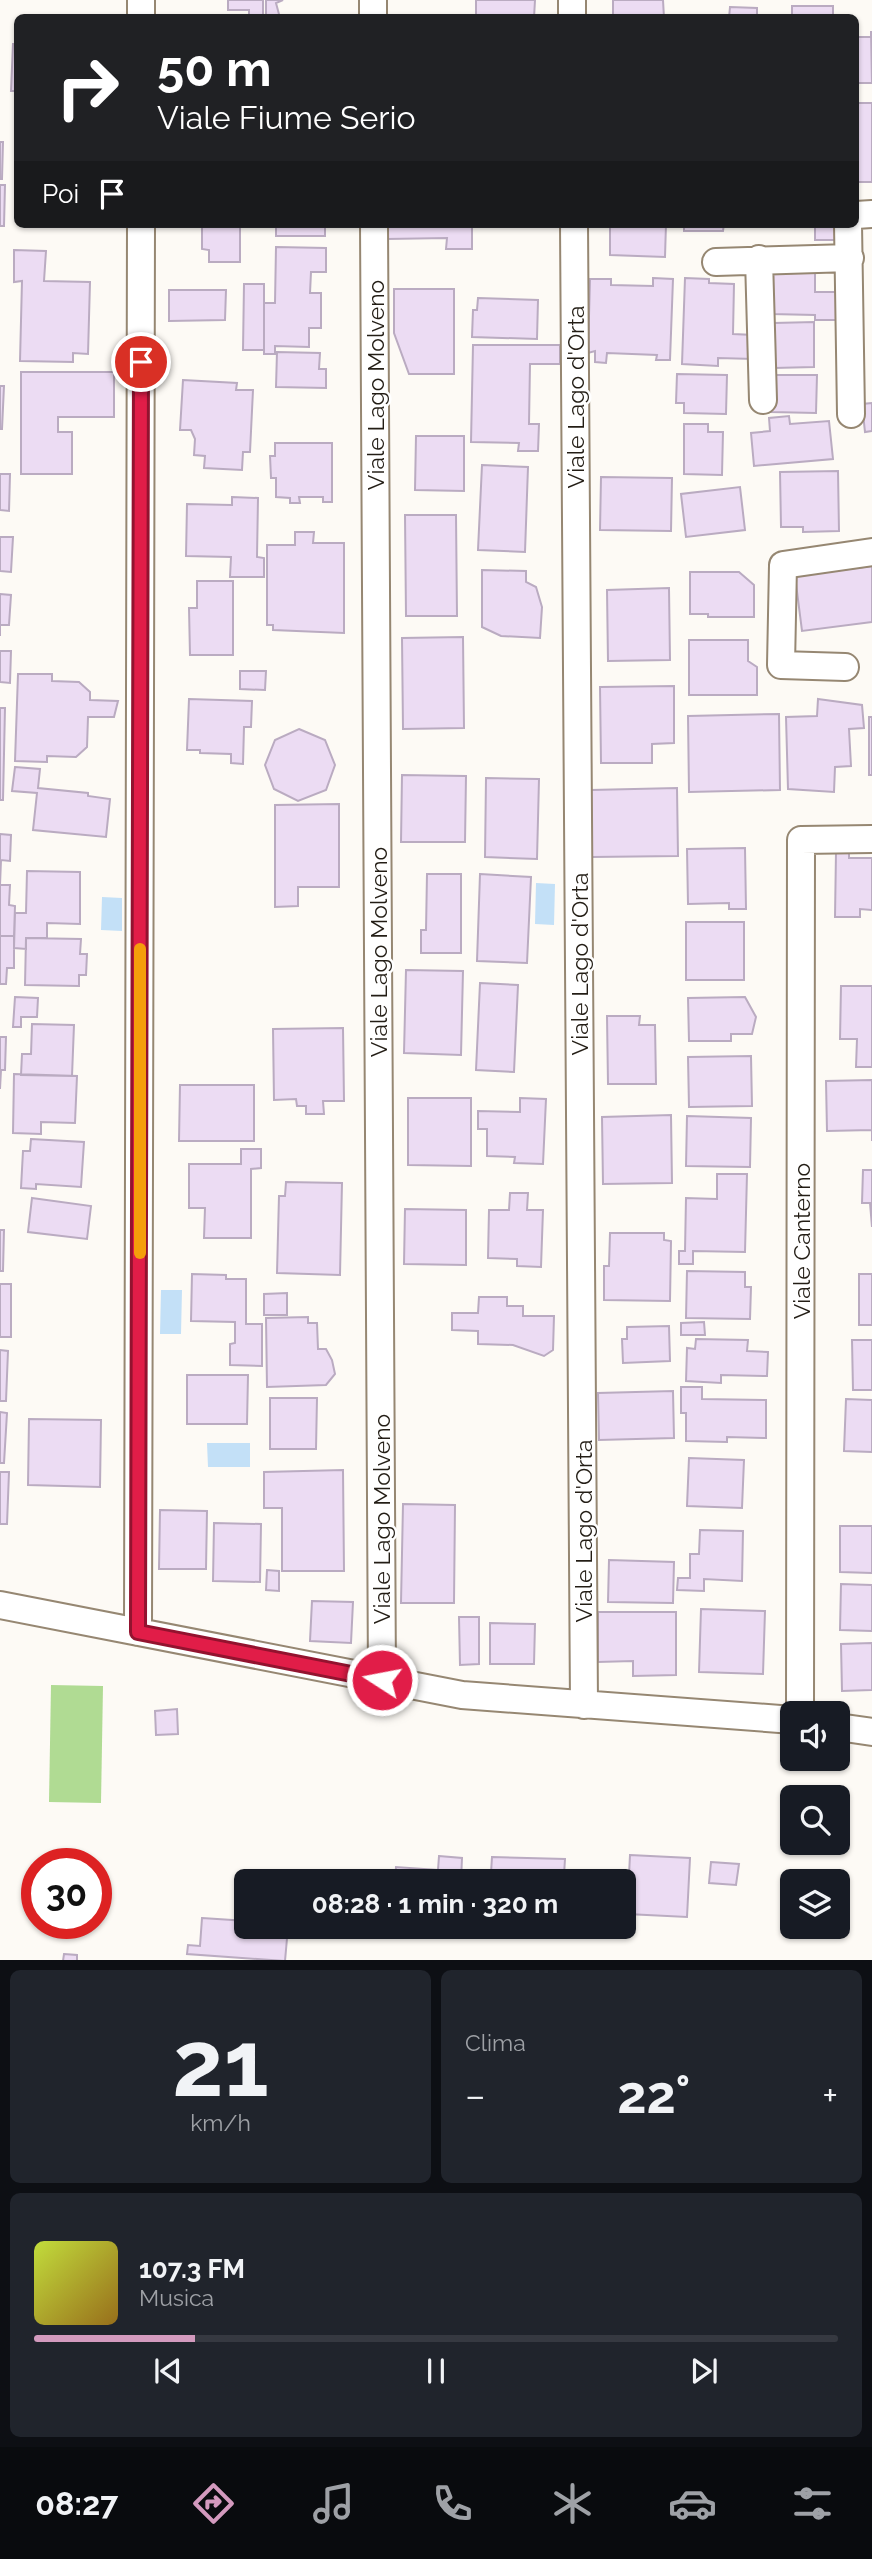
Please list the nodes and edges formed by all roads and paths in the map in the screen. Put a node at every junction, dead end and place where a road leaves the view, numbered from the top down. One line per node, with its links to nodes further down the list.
1 (141, 228): 14 (street)
2 (374, 228): 15 (street, Viale Lago Molveno)
3 (574, 228): 17 (street, Viale Lago d'Orta)
4 (848, 228): 5 (street)
5 (850, 258): 6 (street); 9 (street)
6 (759, 259): 7 (street); 8 (street)
7 (716, 262)
8 (763, 400)
9 (851, 414)
10 (872, 552): 11 (street)
11 (845, 667)
12 (872, 839): 16 (street, Viale Canterno)
13 (0, 1605): 14 (street)
14 (138, 1632): 15 (street)
15 (382, 1680): 17 (street)
16 (800, 1701)
17 (584, 1704): 18 (street)
18 (780, 1719)
19 (850, 1729): 20 (street)
20 (872, 1732)

